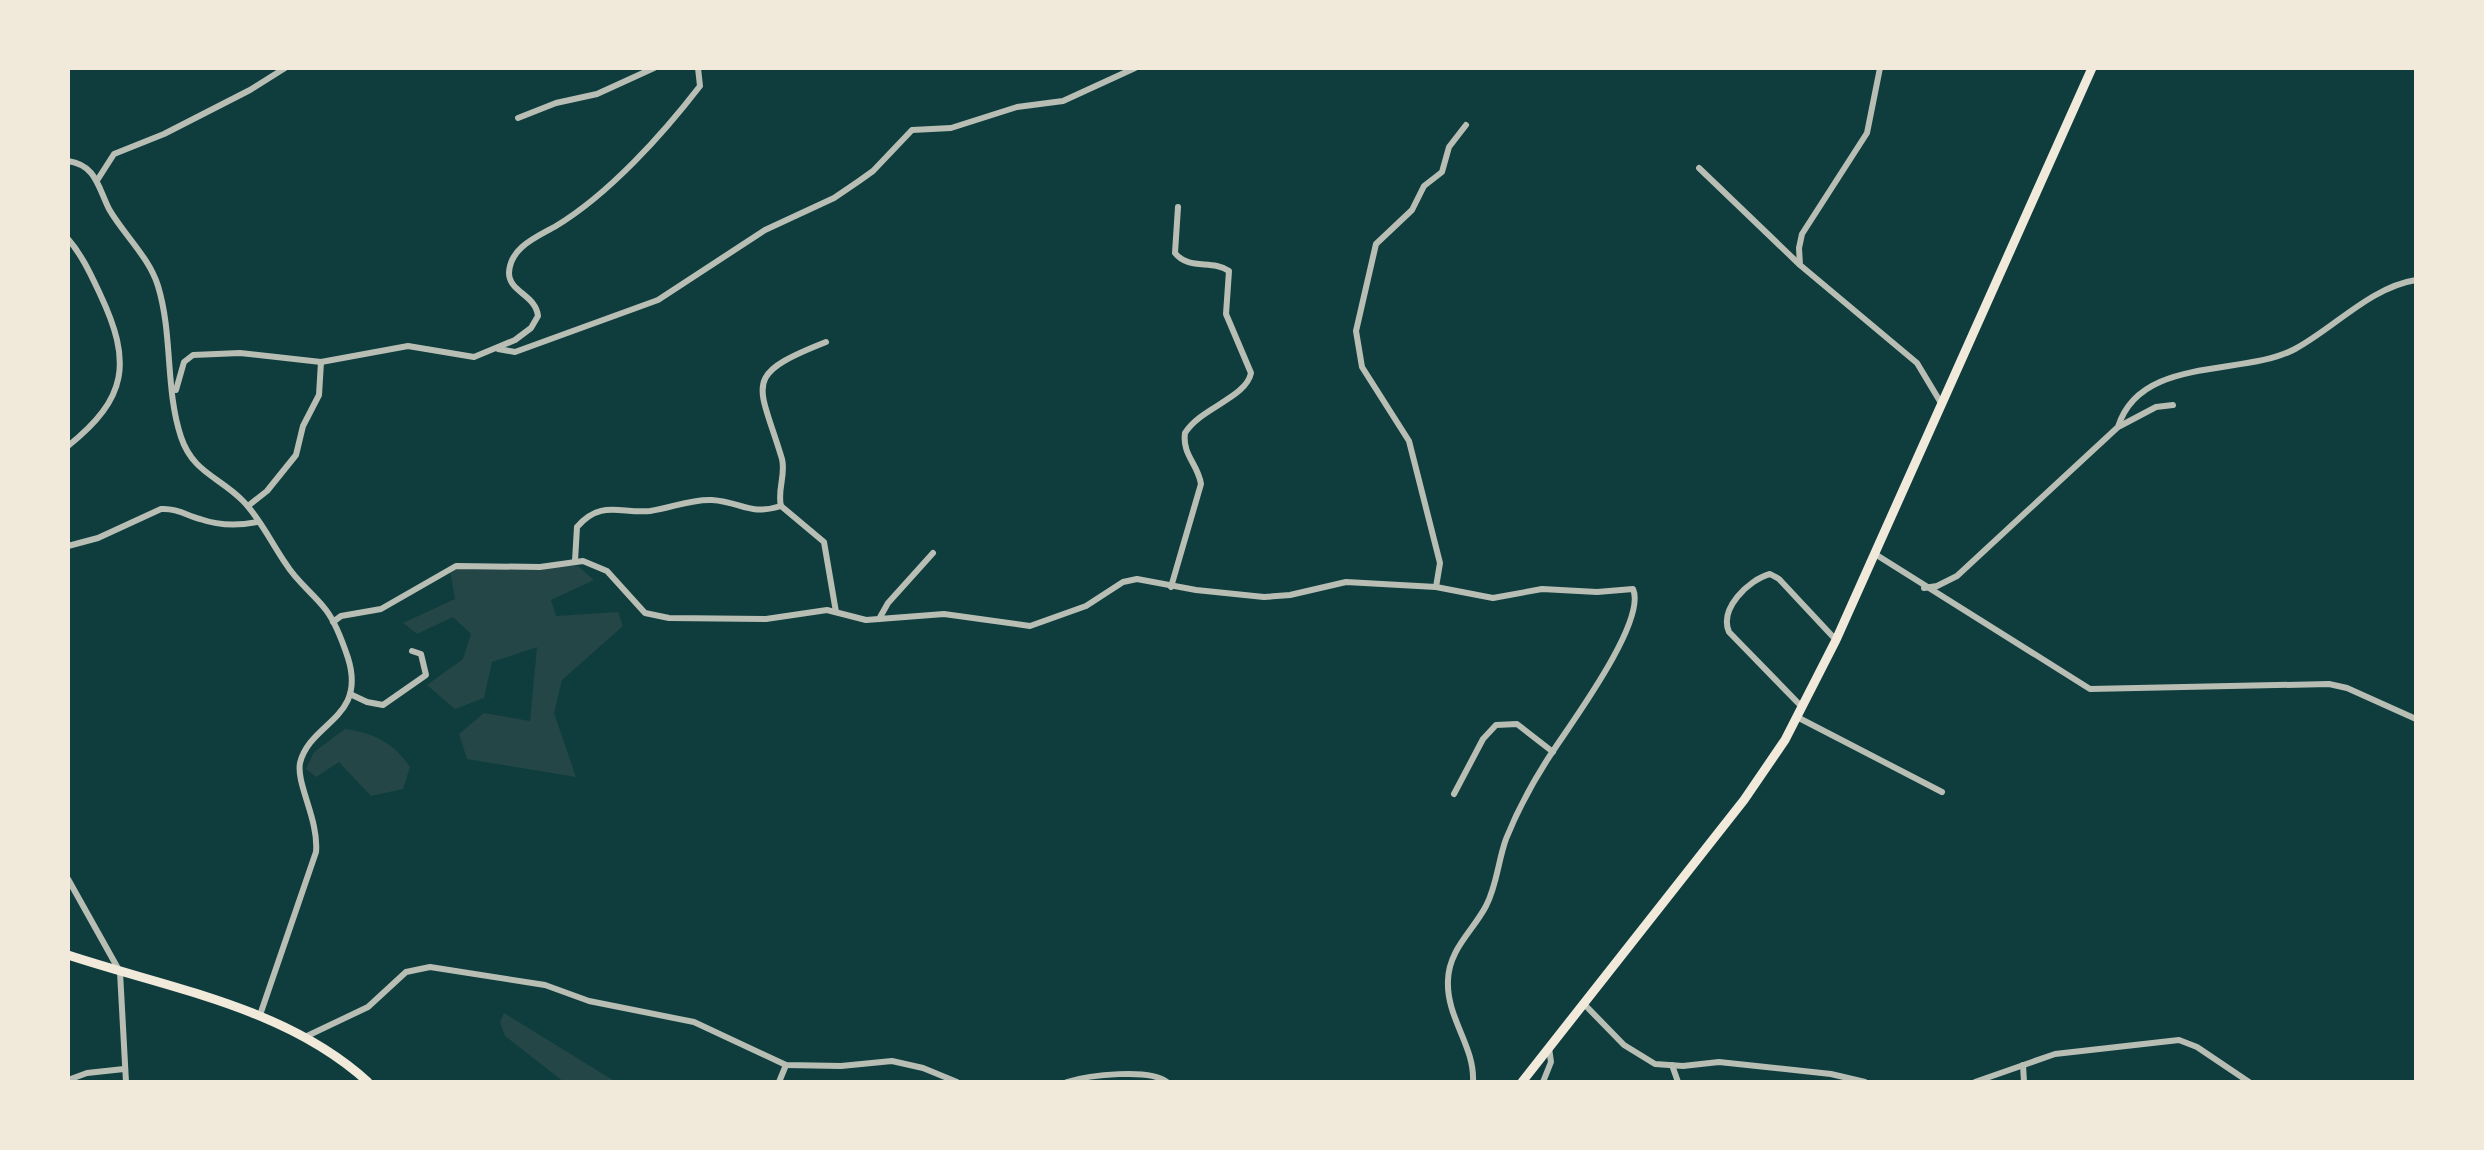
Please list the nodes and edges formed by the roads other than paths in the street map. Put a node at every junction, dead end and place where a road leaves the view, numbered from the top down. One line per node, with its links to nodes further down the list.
1 (285, 68): 11 (street)
2 (654, 68): 7 (street)
3 (698, 68): 17 (street)
4 (1134, 68): 17 (street)
5 (1880, 68): 14 (street)
6 (2092, 68): 20 (main road)
7 (518, 118)
8 (1466, 125): 32 (street)
9 (68, 161): 11 (street)
10 (1699, 168): 14 (street)
11 (98, 181): 19 (street)
12 (1178, 207): 31 (street)
13 (68, 240): 23 (street)
14 (1800, 265): 20 (street)
15 (2416, 280): 22 (street)
16 (826, 342): 25 (street)
17 (498, 349): 18 (street)
18 (321, 362): 19 (street); 24 (street)
19 (174, 396): 24 (street)
20 (1941, 404): 29 (main road)
21 (2173, 405): 22 (street)
22 (2118, 428): 33 (street)
23 (68, 446)
24 (248, 506): 26 (street)
25 (781, 506): 30 (street); 34 (street)
26 (257, 522): 27 (street); 36 (street)
27 (68, 546)
28 (933, 553): 35 (street)
29 (1874, 554): 33 (street); 37 (main road)
30 (574, 561): 34 (street); 36 (street)
31 (1171, 586): 32 (street); 35 (street)
32 (1436, 587): 42 (street)
33 (1924, 588): 41 (street)
34 (836, 612): 35 (street)
35 (878, 620)
36 (334, 622): 39 (street)
37 (1836, 640): 40 (main road); 40 (street)
38 (412, 651): 39 (street)
39 (350, 694): 49 (street)
40 (1799, 712): 43 (street); 48 (main road)
41 (2416, 719)
42 (1553, 752): 44 (street); 64 (street)
43 (1942, 792)
44 (1454, 794)
45 (68, 879): 47 (street)
46 (68, 955): 47 (main road)
47 (120, 972): 49 (main road); 55 (street)
48 (1583, 1003): 51 (main road); 54 (street)
49 (260, 1015): 50 (main road)
50 (307, 1036): 52 (street); 59 (main road)
51 (1549, 1047): 65 (main road); 66 (street)
52 (786, 1065): 60 (street); 61 (street)
53 (2023, 1065): 69 (street); 70 (street); 71 (street)
54 (1672, 1066): 67 (street); 68 (street)
55 (124, 1070): 57 (street); 58 (street)
56 (1131, 1079): 62 (street); 63 (street)
57 (68, 1080)
58 (126, 1082)
59 (366, 1082)
60 (780, 1082)
61 (956, 1082)
62 (1067, 1082)
63 (1167, 1082)
64 (1473, 1082)
65 (1522, 1082)
66 (1542, 1082)
67 (1678, 1082)
68 (1865, 1082)
69 (1975, 1082)
70 (2024, 1082)
71 (2249, 1082)

